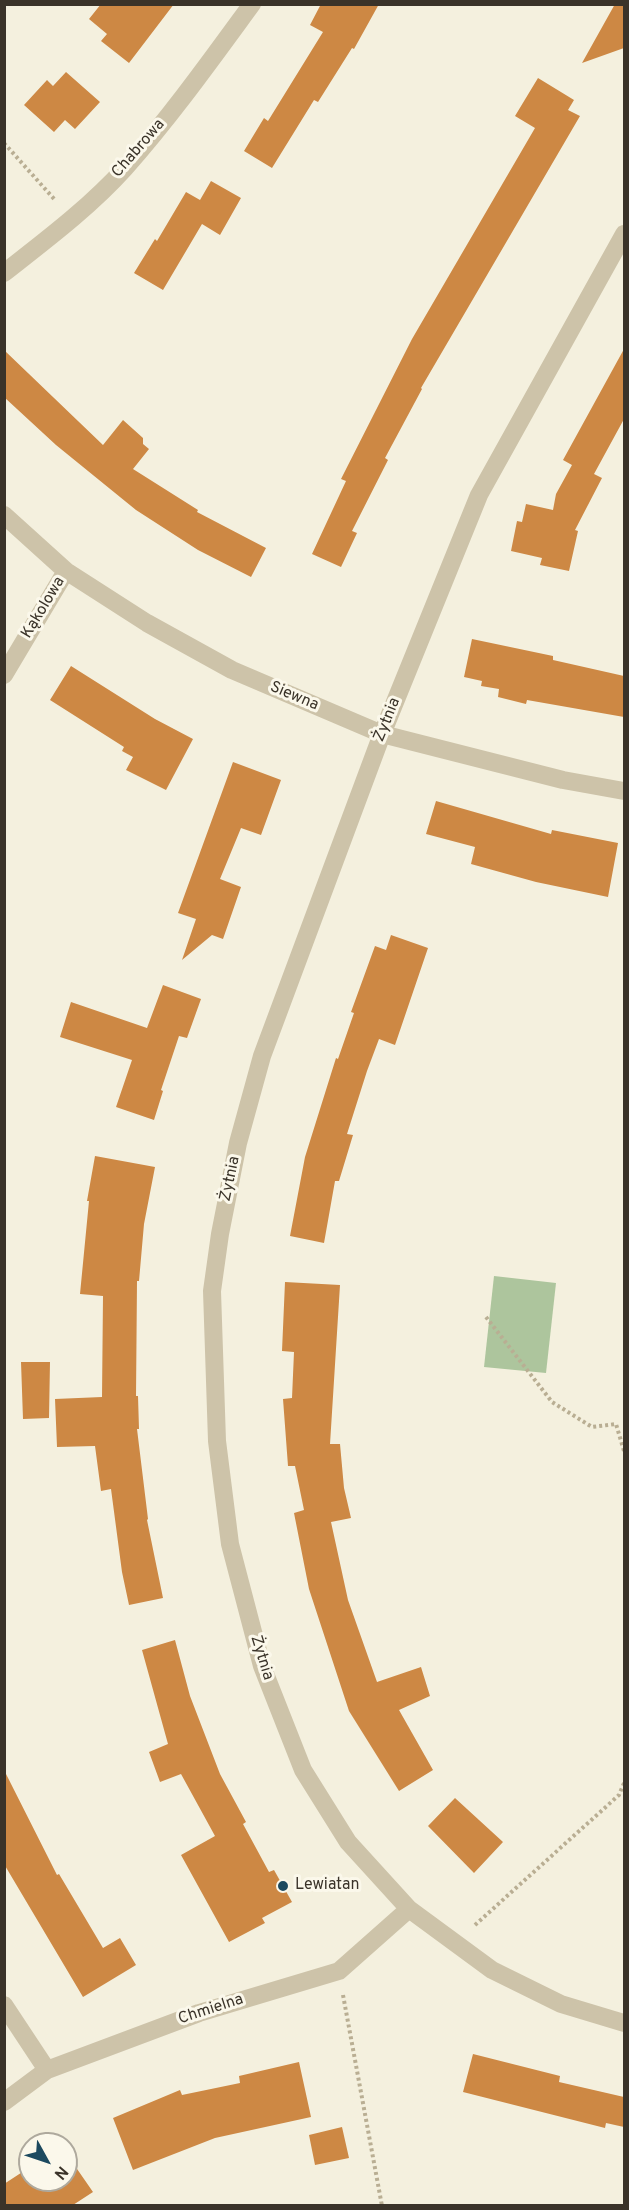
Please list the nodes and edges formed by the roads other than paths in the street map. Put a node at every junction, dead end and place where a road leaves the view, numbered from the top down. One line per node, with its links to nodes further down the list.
1 (252, 4): 3 (street, Chabrowa)
2 (624, 234): 7 (street, Żytnia)
3 (4, 273)
4 (4, 515): 5 (street, Siewna)
5 (66, 571): 6 (street, Kąkolowa); 7 (street, Siewna)
6 (4, 675)
7 (382, 734): 8 (street, Siewna); 9 (street, Żytnia)
8 (624, 791)
9 (409, 1909): 11 (street, Żytnia); 12 (street, Chmielna)
10 (4, 2005): 12 (street)
11 (624, 2023)
12 (47, 2070): 13 (street, Chmielna)
13 (4, 2102)

